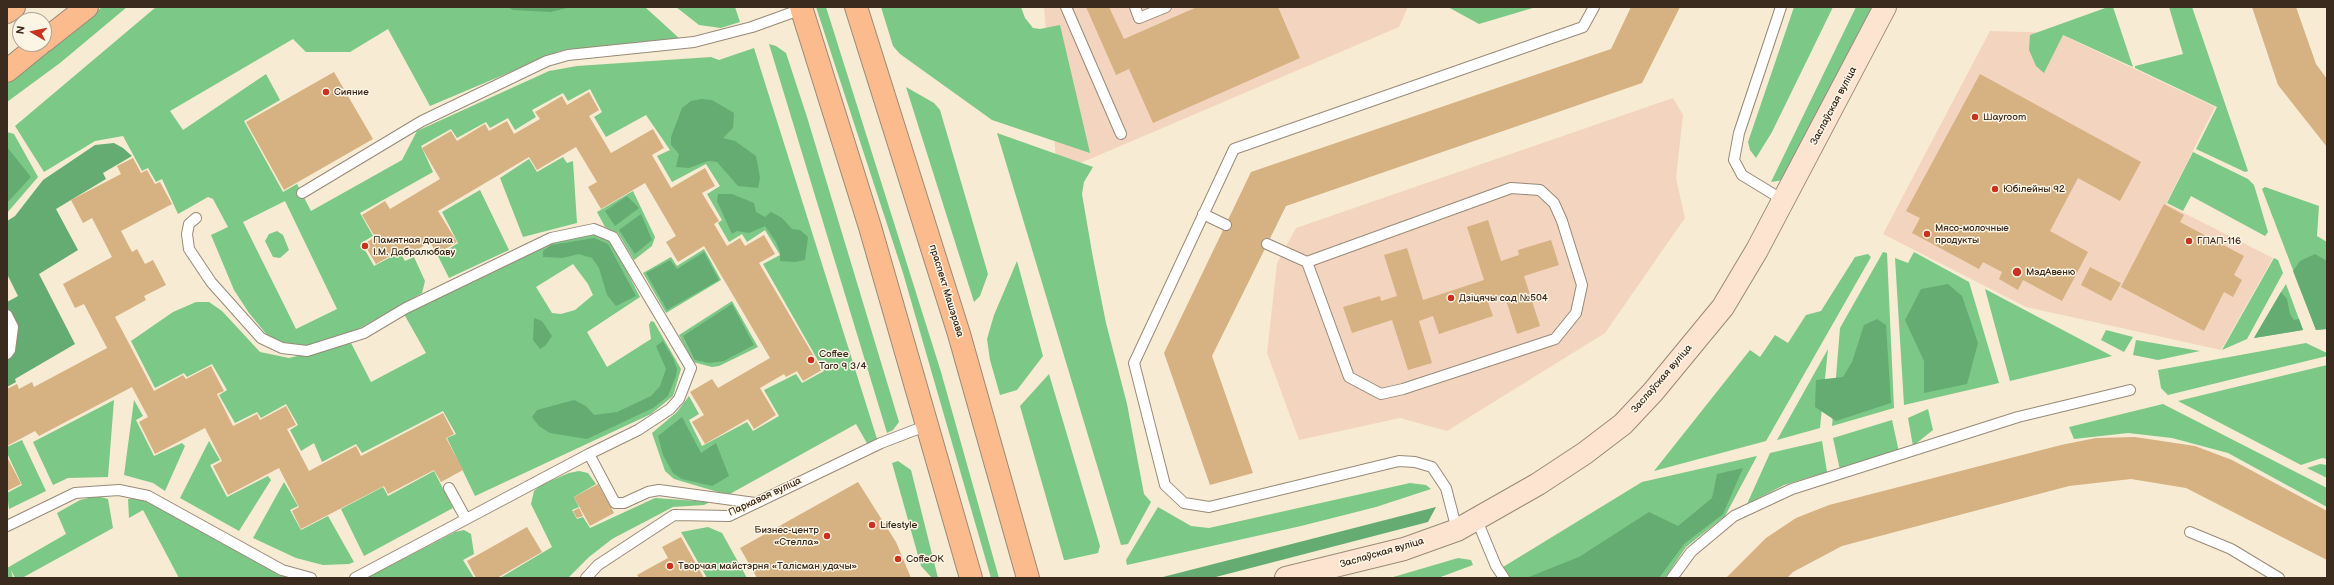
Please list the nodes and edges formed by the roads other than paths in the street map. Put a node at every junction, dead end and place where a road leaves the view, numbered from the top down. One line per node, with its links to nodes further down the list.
1 (14, 7): 11 (main road)
2 (87, 7): 12 (main road)
3 (856, 7): 39 (main road, праспект Машэрава)
4 (1066, 7): 15 (lane)
5 (1135, 7): 6 (lane)
6 (1166, 7)
7 (1594, 7): 18 (lane)
8 (1781, 7): 17 (lane)
9 (1885, 7): 17 (main road, Заслаўская вуліца)
10 (802, 8): 16 (lane); 26 (main road)
11 (7, 12)
12 (52, 35)
13 (30, 52): 14 (main road)
14 (7, 71)
15 (1121, 134)
16 (302, 192)
17 (1783, 200): 30 (main road, Заслаўская вуліца)
18 (1203, 214): 20 (lane); 33 (lane)
19 (196, 218): 27 (lane)
20 (1226, 225)
21 (1267, 244): 22 (lane)
22 (1307, 262): 22 (lane)
23 (7, 315): 24 (lane)
24 (7, 354)
25 (2130, 390): 42 (lane)
26 (928, 425): 29 (lane, Паркавая вуліца); 38 (main road)
27 (589, 454): 29 (lane); 31 (lane)
28 (450, 488): 31 (lane)
29 (755, 503): 37 (lane, Паркавая вуліца)
30 (1476, 518): 33 (main road, Заслаўская вуліца); 41 (lane)
31 (466, 519): 36 (lane)
32 (7, 526): 35 (lane)
33 (1457, 530): 40 (main road, Заслаўская вуліца)
34 (2190, 532): 43 (lane)
35 (311, 578)
36 (354, 578)
37 (586, 578)
38 (972, 578)
39 (1028, 578)
40 (1286, 578)
41 (1504, 578)
42 (1672, 578)
43 (2279, 578)

